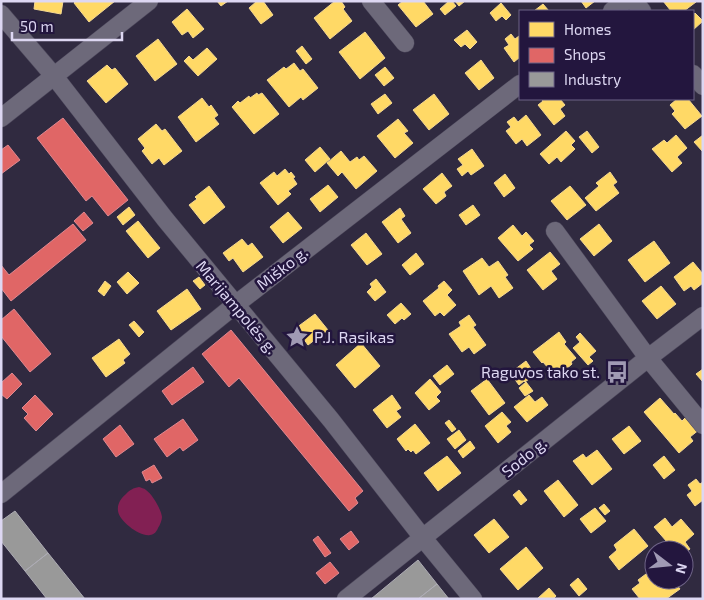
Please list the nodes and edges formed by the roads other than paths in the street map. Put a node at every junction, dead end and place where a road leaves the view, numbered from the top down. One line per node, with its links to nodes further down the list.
1 (149, 1): 8 (street)
2 (371, 1): 6 (street)
3 (625, 1): 4 (street)
4 (613, 10)
5 (1, 14): 8 (street, Marijampolės g.)
6 (405, 43)
7 (694, 75): 10 (street)
8 (54, 76): 11 (street); 13 (street, Marijampolės g.)
9 (519, 85): 13 (street, Miško g.)
10 (703, 86)
11 (1, 118)
12 (556, 231): 15 (street)
13 (235, 305): 17 (street, Miško g.); 18 (street, Marijampolės g.)
14 (703, 316): 15 (street, Sodo g.)
15 (648, 358): 16 (street); 18 (street, Sodo g.)
16 (703, 425)
17 (1, 494)
18 (423, 538): 19 (street, Sodo g.); 20 (street, Marijampolės g.)
19 (346, 599)
20 (473, 599)

